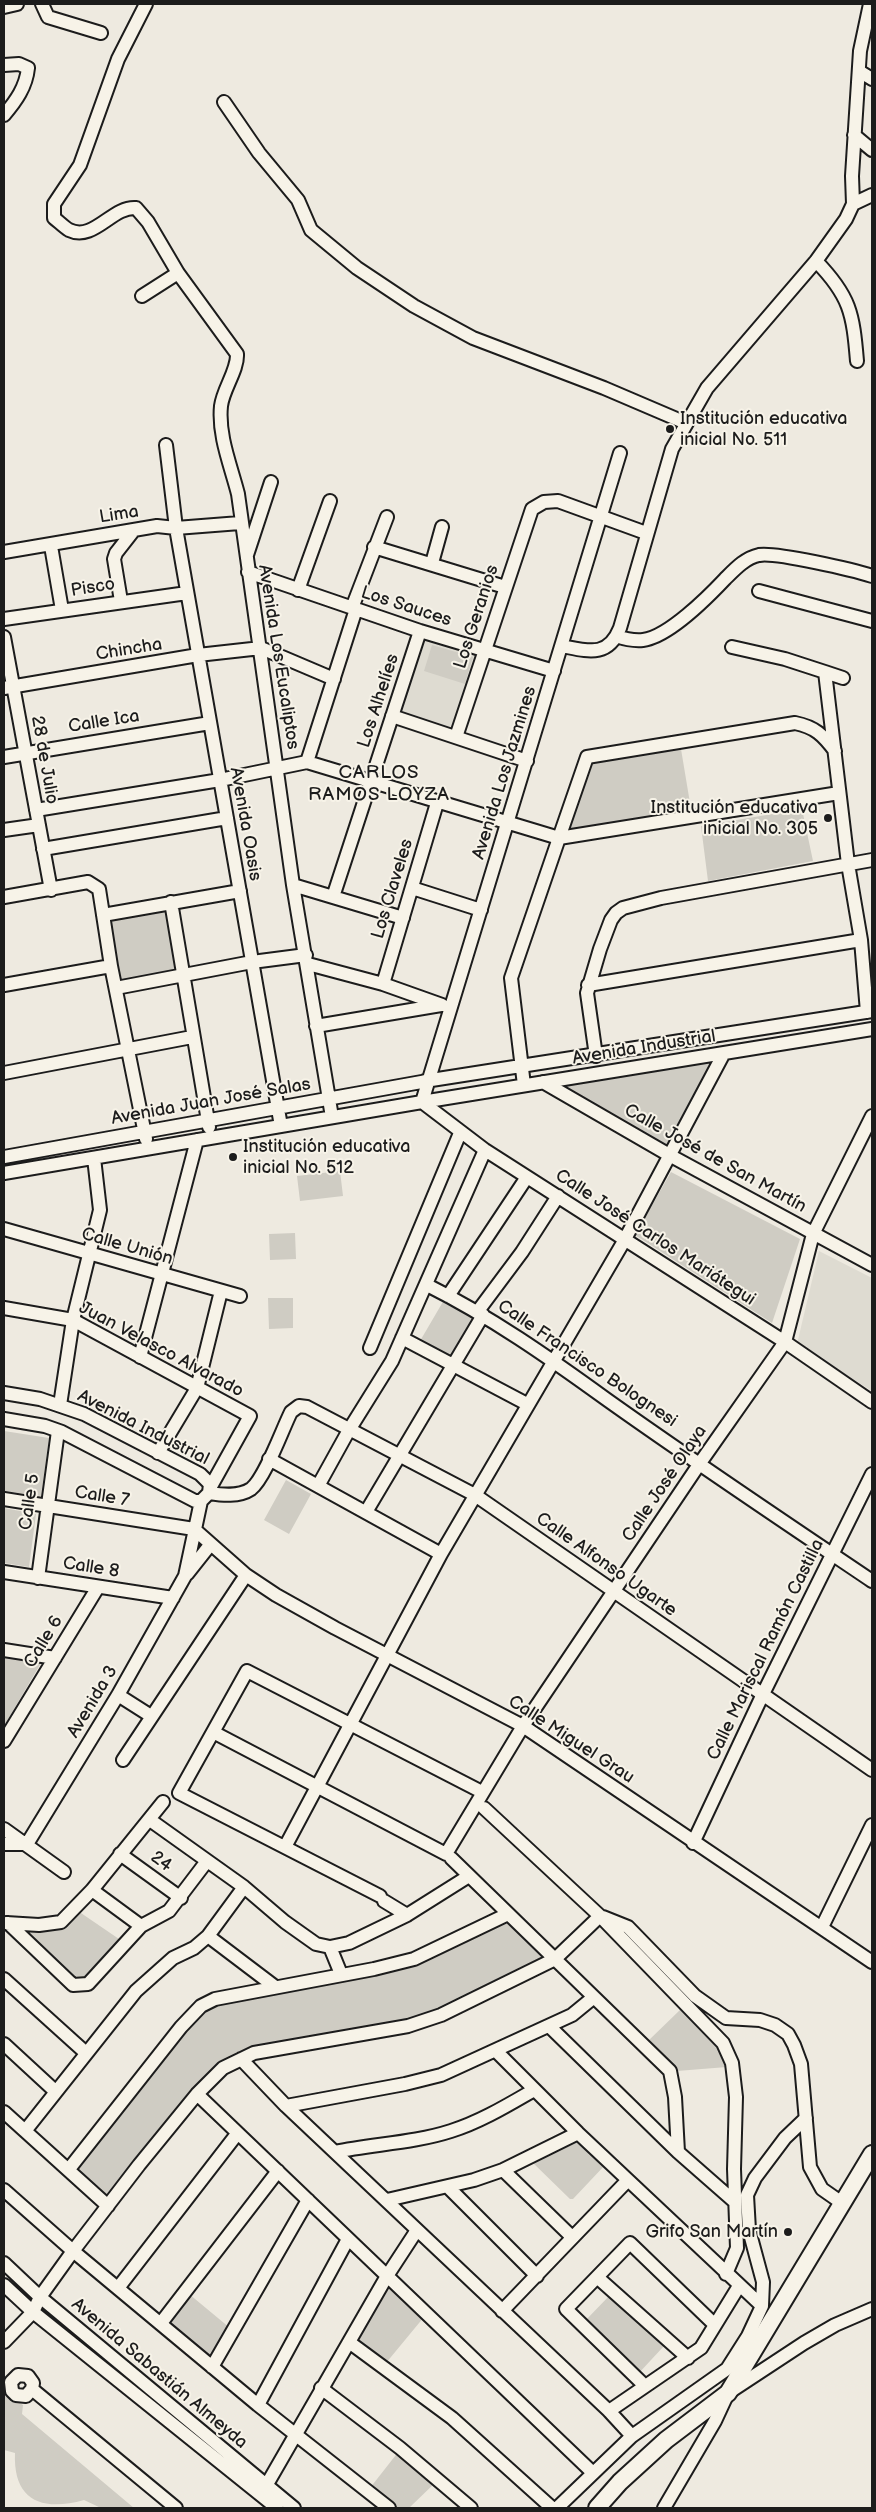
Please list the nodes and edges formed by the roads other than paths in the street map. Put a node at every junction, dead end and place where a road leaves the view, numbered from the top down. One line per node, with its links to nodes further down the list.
1 (17, 4): 4 (street)
2 (42, 4): 6 (street)
3 (146, 4): 17 (street)
4 (4, 7)
5 (870, 11): 8 (street)
6 (101, 33)
7 (4, 65): 11 (street)
8 (859, 71): 9 (street); 12 (street)
9 (872, 80)
10 (224, 102): 20 (street)
11 (4, 115)
12 (854, 135): 13 (street); 15 (street)
13 (872, 150)
14 (872, 195): 15 (street)
15 (853, 204): 16 (street)
16 (816, 261): 19 (street); 20 (street)
17 (178, 273): 18 (street); 27 (street, Avenida Los Eucaliptos)
18 (142, 296)
19 (857, 361)
20 (686, 423): 31 (street)
21 (166, 445): 29 (street, Avenida Oasis)
22 (620, 453): 26 (street, Avenida Los Jazmines)
23 (271, 482): 35 (street)
24 (330, 501): 40 (street)
25 (387, 516): 33 (street)
26 (601, 516): 31 (street); 39 (street, Los Geranios); 51 (street, Avenida Los Jazmines)
27 (240, 523): 29 (street, Lima); 35 (street, Avenida Los Eucaliptos)
28 (442, 527): 36 (street)
29 (176, 528): 30 (street, Lima); 42 (street, Avenida Oasis)
30 (134, 530): 32 (street, Lima); 43 (street)
31 (646, 533): 49 (street)
32 (51, 546): 34 (street, Lima); 45 (street)
33 (374, 547): 36 (street); 44 (street)
34 (4, 552)
35 (246, 558): 37 (street, Avenida Los Eucaliptos)
36 (432, 563): 39 (street)
37 (248, 572): 40 (street, Los Sauces); 53 (street, Avenida Los Eucaliptos)
38 (872, 576): 49 (street)
39 (505, 587): 54 (street, Los Geranios)
40 (298, 590): 44 (street, Los Sauces)
41 (759, 591): 47 (street)
42 (187, 593): 43 (street, Pisco); 55 (street, Avenida Oasis)
43 (120, 601): 45 (street, Pisco)
44 (354, 609): 48 (street, Los Sauces); 59 (street)
45 (62, 610): 46 (street, Pisco)
46 (4, 619)
47 (872, 621)
48 (420, 631): 54 (street, Los Sauces); 61 (street, Los Alhelíes)
49 (616, 636): 51 (street)
50 (4, 637): 60 (street, 28 de Julio)
51 (562, 646): 56 (street, Avenida Los Jazmines)
52 (732, 647): 57 (street)
53 (261, 648): 55 (street, Chincha); 59 (street); 69 (street, Avenida Los Eucaliptos)
54 (484, 650): 56 (street, Los Sauces); 63 (street, Los Geranios)
55 (198, 655): 60 (street, Chincha); 62 (street, Avenida Oasis)
56 (554, 672): 67 (street, Avenida Los Jazmines)
57 (825, 672): 58 (street); 64 (street)
58 (843, 678)
59 (334, 679): 68 (street)
60 (8, 687): 65 (street, 28 de Julio)
61 (392, 716): 63 (street); 71 (street, Los Alhelíes)
62 (210, 723): 65 (street, Calle Ica); 70 (street, Avenida Oasis)
63 (456, 737): 67 (street)
64 (835, 750): 72 (street); 79 (street)
65 (25, 753): 66 (street, Calle Ica); 74 (street, 28 de Julio)
66 (4, 757)
67 (527, 761): 76 (street, Avenida Los Jazmines)
68 (307, 762): 69 (street); 71 (street)
69 (278, 768): 70 (street); 83 (street, Avenida Los Eucaliptos)
70 (220, 780): 74 (street); 75 (street, Avenida Oasis)
71 (371, 781): 73 (street); 88 (street, Los Alhelíes)
72 (839, 793): 79 (street); 82 (street)
73 (437, 802): 76 (street); 84 (street, Los Claveles)
74 (36, 810): 77 (street, 28 de Julio)
75 (227, 818): 80 (street); 86 (street, Avenida Oasis)
76 (507, 822): 79 (street); 90 (street, Avenida Los Jazmines)
77 (38, 824): 78 (street); 80 (street, 28 de Julio)
78 (4, 830)
79 (559, 838): 110 (street)
80 (43, 849): 85 (street, 28 de Julio)
81 (872, 860): 82 (street)
82 (848, 864): 93 (street); 100 (street)
83 (293, 885): 88 (street); 94 (street, Avenida Los Eucaliptos)
84 (412, 888): 90 (street); 92 (street, Los Claveles)
85 (51, 890): 87 (street); 91 (street)
86 (240, 891): 89 (street); 95 (street, Avenida Oasis)
87 (4, 897)
88 (334, 897): 92 (street)
89 (171, 902): 91 (street); 97 (street)
90 (481, 910): 102 (street, Avenida Los Jazmines)
91 (103, 915): 96 (street)
92 (403, 918): 98 (street, Los Claveles)
93 (861, 940): 100 (street); 103 (street)
94 (307, 960): 95 (street); 98 (street); 104 (street, Avenida Los Eucaliptos)
95 (252, 962): 97 (street); 117 (street, Avenida Oasis)
96 (111, 966): 99 (street); 101 (street)
97 (184, 976): 101 (street); 106 (street)
98 (383, 984): 102 (street)
99 (4, 985)
100 (588, 985): 109 (street)
101 (116, 988): 107 (street)
102 (447, 1004): 104 (street); 112 (street, Avenida Los Jazmines)
103 (870, 1011): 109 (street, Avenida Juan José Salas)
104 (316, 1026): 115 (street, Avenida Los Eucaliptos)
105 (872, 1029): 108 (street, Avenida Industrial)
106 (192, 1037): 107 (street); 120 (street)
107 (127, 1050): 111 (street); 122 (street)
108 (724, 1053): 113 (street, Avenida Industrial); 128 (street)
109 (596, 1056): 110 (street, Avenida Juan José Salas)
110 (523, 1068): 112 (street, Avenida Juan José Salas); 114 (street)
111 (4, 1073)
112 (426, 1081): 115 (street, Avenida Juan José Salas); 116 (street, Avenida Los Jazmines)
113 (543, 1082): 114 (street, Avenida Industrial); 128 (street, Calle José de San Martín)
114 (524, 1085): 116 (street, Avenida Industrial)
115 (329, 1099): 117 (street, Avenida Juan José Salas); 119 (street, Avenida Los Eucaliptos)
116 (422, 1102): 119 (street, Avenida Juan José Salas); 123 (street, Calle José Carlos Mariátegui)
117 (278, 1108): 120 (street, Avenida Juan José Salas); 121 (street, Avenida Oasis)
118 (872, 1116): 135 (street, Calle José Olaya)
119 (332, 1117): 121 (street, Avenida Juan José Salas)
120 (208, 1120): 122 (street, Avenida Juan José Salas); 124 (street)
121 (280, 1126): 124 (street, Avenida Juan José Salas)
122 (145, 1132): 126 (street); 129 (street, Avenida Juan José Salas)
123 (460, 1133): 127 (street, Calle José Carlos Mariátegui); 149 (street)
124 (211, 1138): 125 (street, Avenida Juan José Salas)
125 (197, 1140): 126 (street, Avenida Juan José Salas); 139 (street)
126 (148, 1148): 130 (street, Avenida Juan José Salas)
127 (485, 1150): 132 (street, Calle José Carlos Mariátegui); 140 (street)
128 (671, 1156): 135 (street, Calle José de San Martín); 136 (street)
129 (4, 1157)
130 (94, 1158): 131 (street, Avenida Juan José Salas); 137 (street)
131 (4, 1173)
132 (527, 1177): 133 (street, Calle José Carlos Mariátegui); 143 (street)
133 (558, 1196): 136 (street, Calle José Carlos Mariátegui); 145 (street)
134 (4, 1230): 137 (street, Calle Unión)
135 (813, 1234): 138 (street, Calle José de San Martín); 148 (street, Calle José Olaya)
136 (624, 1241): 148 (street, Calle José Carlos Mariátegui); 151 (street)
137 (89, 1255): 139 (street, Calle Unión); 146 (street)
138 (872, 1265)
139 (162, 1275): 141 (street, Calle Unión); 150 (street)
140 (427, 1285): 143 (street, Calle Francisco Bolognesi); 147 (street)
141 (221, 1291): 142 (street, Calle Unión); 153 (street)
142 (240, 1296)
143 (448, 1296): 145 (street, Calle Francisco Bolognesi)
144 (4, 1308): 146 (street, Juan Velasco Alvarado)
145 (481, 1313): 151 (street, Calle Francisco Bolognesi); 152 (street)
146 (73, 1320): 150 (street, Juan Velasco Alvarado); 157 (street)
147 (402, 1338): 152 (street); 159 (street)
148 (786, 1342): 155 (street, Calle José Carlos Mariátegui); 164 (street, Calle José Olaya)
149 (370, 1348)
150 (140, 1356): 153 (street, Juan Velasco Alvarado)
151 (554, 1360): 156 (street); 164 (street, Calle Francisco Bolognesi)
152 (453, 1363): 156 (street); 162 (street)
153 (197, 1388): 161 (street); 167 (street, Juan Velasco Alvarado)
154 (4, 1393): 157 (street, Avenida Industrial)
155 (872, 1402)
156 (527, 1404): 168 (street)
157 (60, 1405): 161 (street, Avenida Industrial)
158 (4, 1419): 160 (street)
159 (349, 1430): 162 (street, Calle Alfonso Ugarte); 163 (street, Calle Alfonso Ugarte); 166 (street)
160 (58, 1431): 167 (street); 170 (street, Calle 5)
161 (158, 1453): 167 (street, Avenida Industrial)
162 (399, 1455): 168 (street, Calle Alfonso Ugarte); 171 (street)
163 (269, 1459): 166 (street); 167 (street)
164 (700, 1463): 174 (street, Calle Francisco Bolognesi); 182 (street, Calle José Olaya)
165 (872, 1474): 174 (street, Calle Mariscal Ramón Castilla)
166 (318, 1486): 171 (street)
167 (207, 1494): 172 (street, Avenida 3)
168 (475, 1495): 175 (street); 182 (street, Calle Alfonso Ugarte)
169 (4, 1499): 170 (street, Calle 7)
170 (47, 1506): 172 (street, Calle 7); 179 (street, Calle 5)
171 (366, 1512): 175 (street)
172 (194, 1529): 173 (street, Calle Miguel Grau); 178 (street, Avenida 3)
173 (210, 1545): 177 (street, Calle Miguel Grau); 178 (street, Avenida 3)
174 (831, 1553): 180 (street, Calle Francisco Bolognesi); 188 (street, Calle Mariscal Ramón Castilla)
175 (441, 1554): 185 (street)
176 (4, 1572): 179 (street, Calle 8)
177 (246, 1575): 185 (street, Calle Miguel Grau); 189 (street)
178 (186, 1576): 183 (street, Avenida 3)
179 (38, 1578): 181 (street, Calle 8)
180 (872, 1581)
181 (98, 1587): 183 (street, Calle 8); 186 (street, Calle 6)
182 (613, 1592): 188 (street, Calle Alfonso Ugarte); 191 (street, Calle José Olaya)
183 (174, 1598): 187 (street, Avenida 3)
184 (4, 1650): 186 (street)
185 (386, 1654): 190 (street); 191 (street, Calle Miguel Grau)
186 (55, 1658): 193 (street, Calle 6)
187 (118, 1695): 189 (street); 205 (street, Avenida 3)
188 (762, 1696): 195 (street, Calle Alfonso Ugarte); 203 (street, Calle Mariscal Ramón Castilla)
189 (151, 1716): 194 (street)
190 (349, 1724): 192 (street); 196 (street); 197 (street)
191 (523, 1726): 197 (street, Calle José Olaya); 203 (street, Calle Miguel Grau)
192 (212, 1732): 196 (street); 206 (street)
193 (4, 1741)
194 (123, 1760)
195 (872, 1770)
196 (317, 1786): 206 (street); 208 (street)
197 (482, 1792): 208 (street, Calle José Olaya)
198 (163, 1802): 200 (street)
199 (484, 1808): 217 (street)
200 (150, 1820): 207 (street); 209 (street)
201 (872, 1825): 220 (street)
202 (4, 1829): 205 (street)
203 (693, 1843): 220 (street, Calle Miguel Grau)
204 (4, 1844): 205 (street)
205 (26, 1844): 210 (street)
206 (285, 1847): 216 (street)
207 (120, 1854): 213 (street); 214 (street, 24)
208 (448, 1856): 211 (street)
209 (207, 1861): 212 (street); 214 (street)
210 (64, 1872)
211 (469, 1876): 215 (street); 216 (street)
212 (244, 1887): 221 (street); 222 (street)
213 (92, 1890): 218 (street); 219 (street)
214 (181, 1898): 219 (street)
215 (508, 1914): 223 (street); 225 (street)
216 (407, 1915): 222 (street)
217 (600, 1916): 223 (street); 239 (street); 256 (street)
218 (6, 1923): 219 (street)
219 (141, 1926)
220 (822, 1927): 224 (street, Calle Miguel Grau)
221 (208, 1936): 227 (street); 232 (street)
222 (330, 1947): 225 (street)
223 (555, 1959): 228 (street); 233 (street)
224 (872, 1962)
225 (341, 1974): 227 (street)
226 (4, 1979): 232 (street)
227 (274, 1986): 248 (street)
228 (594, 1997): 229 (street); 240 (street)
229 (549, 2026): 231 (street); 244 (street)
230 (4, 2044): 235 (street)
231 (496, 2051): 234 (street); 237 (street)
232 (86, 2053): 235 (street)
233 (240, 2059): 236 (street); 237 (street)
234 (534, 2090): 242 (street); 245 (street)
235 (55, 2091): 241 (street)
236 (196, 2094): 243 (street); 258 (street)
237 (286, 2106): 245 (street)
238 (4, 2112): 241 (street)
239 (806, 2118): 257 (street); 272 (street)
240 (678, 2130): 244 (street); 246 (street)
241 (25, 2131): 248 (street)
242 (578, 2133): 249 (street); 251 (street)
243 (237, 2134): 250 (street); 270 (street)
244 (660, 2135): 246 (street)
245 (335, 2152): 255 (street)
246 (678, 2152): 256 (street)
247 (872, 2154): 257 (main road)
248 (69, 2169): 258 (street)
249 (503, 2170): 252 (street); 260 (street)
250 (278, 2171): 254 (street); 276 (street)
251 (628, 2180): 260 (street); 264 (street)
252 (448, 2188): 255 (street); 266 (street)
253 (4, 2190): 262 (street)
254 (308, 2200): 261 (street); 281 (street)
255 (387, 2200): 259 (street)
256 (735, 2202): 264 (street)
257 (842, 2202): 285 (main road)
258 (108, 2206): 262 (street)
259 (417, 2230): 265 (street); 274 (street)
260 (572, 2237): 266 (street)
261 (348, 2239): 265 (street); 286 (street)
262 (73, 2251): 270 (street); 271 (street)
263 (4, 2263): 271 (street, Avenida Sabastián Almeyda)
264 (726, 2274): 269 (street)
265 (387, 2276): 279 (street); 290 (street)
266 (537, 2276): 274 (street)
267 (597, 2277): 277 (street); 280 (street); 282 (street)
268 (4, 2285): 275 (street, Avenida Sabastián Almeyda)
269 (739, 2286): 272 (street); 277 (street)
270 (118, 2288): 276 (street)
271 (40, 2297): 275 (street); 291 (street, Avenida Sabastián Almeyda)
272 (762, 2306): 289 (street)
273 (872, 2310): 285 (street)
274 (502, 2311): 287 (street)
275 (33, 2312): 278 (street); 292 (street, Avenida Sabastián Almeyda)
276 (160, 2323): 281 (street)
277 (715, 2325): 280 (street)
278 (4, 2342)
279 (349, 2342): 283 (street); 296 (street)
280 (688, 2358): 282 (street)
281 (212, 2367): 286 (street)
282 (645, 2386): 287 (street)
283 (321, 2388): 288 (street); 295 (street)
284 (32, 2389): 293 (street)
285 (728, 2393): 298 (main road); 299 (street)
286 (258, 2405): 288 (street)
287 (608, 2411): 289 (street)
288 (295, 2436): 291 (street); 294 (street)
289 (632, 2436): 290 (street)
290 (592, 2472): 297 (street)
291 (266, 2486): 292 (street, Avenida Sabastián Almeyda)
292 (285, 2507)
293 (176, 2508)
294 (389, 2508)
295 (471, 2508)
296 (552, 2508)
297 (557, 2508)
298 (597, 2508)
299 (664, 2508)

